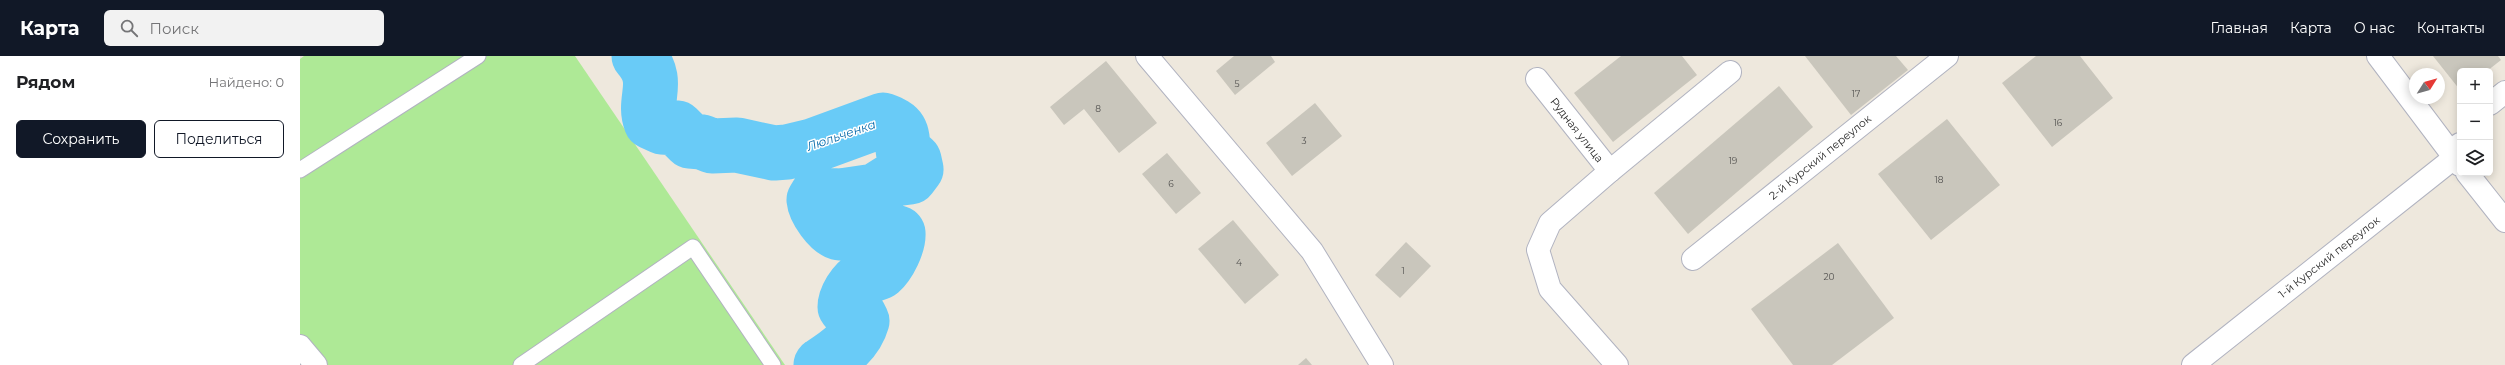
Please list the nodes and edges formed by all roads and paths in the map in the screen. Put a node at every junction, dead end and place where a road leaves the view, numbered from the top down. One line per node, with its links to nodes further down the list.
1 (478, 56): 11 (lane)
2 (1147, 56): 20 (street)
3 (1947, 56): 15 (street, 2-й Курский переулок)
4 (2378, 56): 9 (street)
5 (1730, 72): 12 (street)
6 (1537, 80): 12 (street, Рудная улица)
7 (2505, 92): 8 (street)
8 (2493, 102)
9 (2457, 156)
10 (2457, 162): 22 (street, 1-й Курский переулок)
11 (300, 170)
12 (1610, 171): 21 (street, Рудная улица)
13 (2472, 176): 14 (street)
14 (2505, 221)
15 (1693, 259)
16 (300, 346): 17 (street)
17 (316, 365)
18 (521, 365): 19 (lane)
19 (773, 365)
20 (1382, 365)
21 (1617, 365)
22 (2193, 365)

